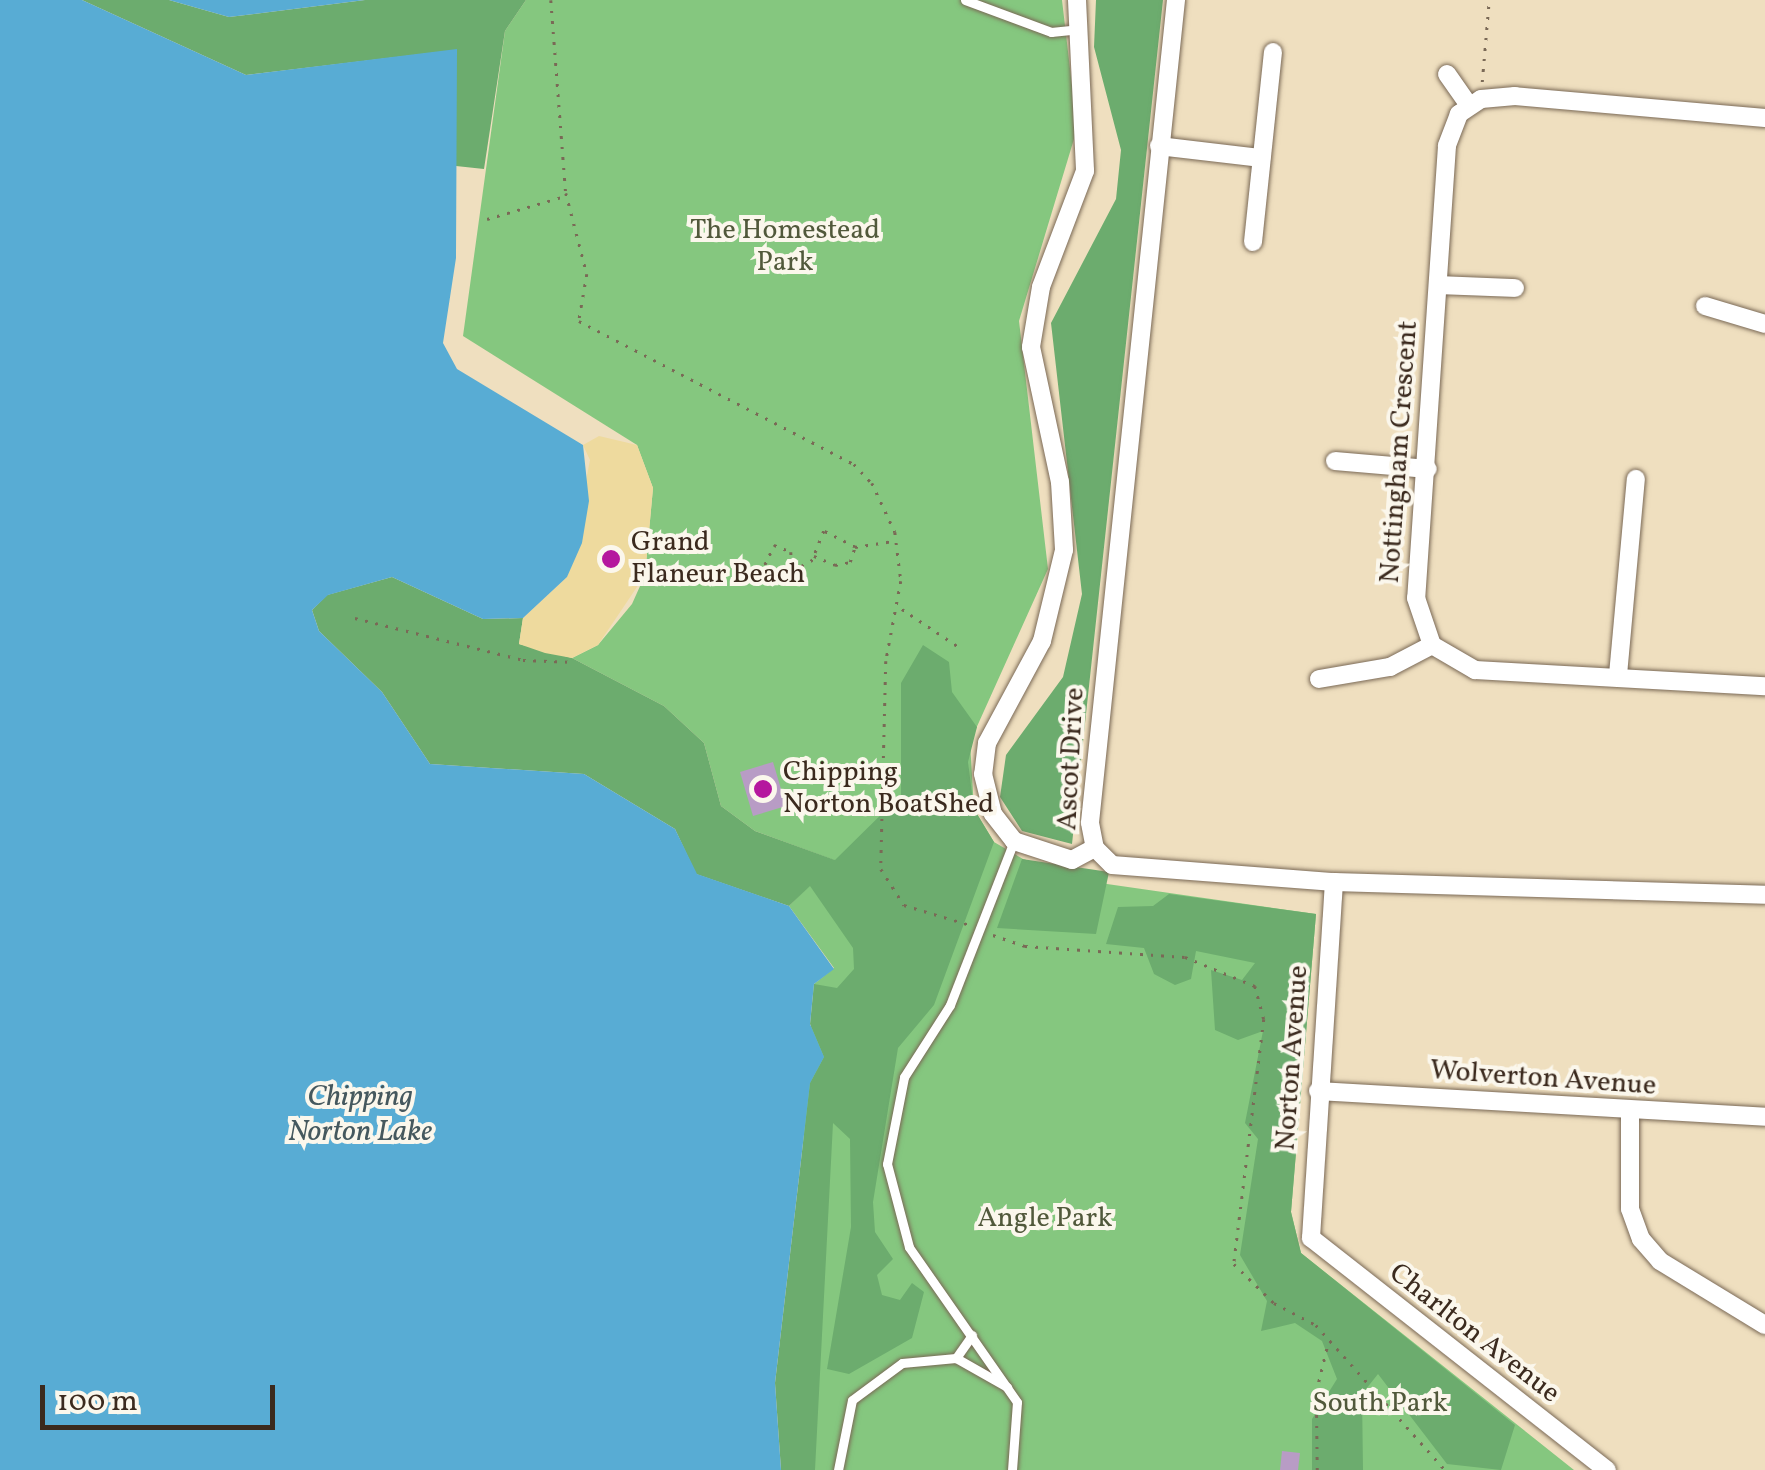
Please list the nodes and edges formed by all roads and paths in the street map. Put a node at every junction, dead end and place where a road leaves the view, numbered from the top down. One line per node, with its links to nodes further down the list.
1 (551, 0): 13 (path)
2 (965, 0): 6 (lane)
3 (1077, 0): 6 (street)
4 (1176, 0): 11 (street, Ascot Drive)
5 (1489, 0): 9 (path)
6 (1078, 29): 35 (street)
7 (1273, 52): 12 (street)
8 (1447, 74): 9 (street)
9 (1475, 102): 10 (street); 16 (street, Nottingham Crescent)
10 (1765, 118)
11 (1160, 146): 12 (street); 36 (street, Ascot Drive)
12 (1261, 158): 15 (street)
13 (567, 195): 14 (path); 23 (path)
14 (487, 219)
15 (1253, 242)
16 (1440, 284): 17 (street); 21 (street, Nottingham Crescent)
17 (1515, 288)
18 (1705, 306): 19 (street)
19 (1765, 324)
20 (1335, 461): 21 (street)
21 (1428, 469): 29 (street, Nottingham Crescent)
22 (1636, 479): 32 (street)
23 (894, 541): 24 (path); 27 (path)
24 (855, 547): 25 (path); 25 (path)
25 (815, 558): 26 (path)
26 (788, 569): 26 (path)
27 (901, 608): 30 (path); 39 (path)
28 (355, 618): 31 (path)
29 (1432, 645): 32 (street); 33 (street)
30 (962, 649)
31 (575, 662)
32 (1618, 674): 34 (street)
33 (1319, 679)
34 (1765, 686)
35 (1014, 841): 36 (street); 39 (lane)
36 (1095, 848): 37 (street, Ascot Drive)
37 (1334, 882): 38 (street, Ascot Drive); 40 (street, Norton Avenue)
38 (1765, 895)
39 (980, 930): 45 (lane); 46 (path)
40 (1318, 1091): 41 (street, Wolverton Avenue); 43 (street, Norton Avenue)
41 (1630, 1115): 42 (street, Wolverton Avenue); 44 (street)
42 (1765, 1117)
43 (1311, 1238): 53 (street, Charlton Avenue)
44 (1765, 1325)
45 (972, 1335): 47 (lane); 48 (lane)
46 (1328, 1346): 51 (path); 52 (path)
47 (956, 1358): 48 (lane); 49 (lane)
48 (1010, 1389): 50 (lane)
49 (838, 1470)
50 (1012, 1470)
51 (1317, 1470)
52 (1445, 1470)
53 (1606, 1470)

